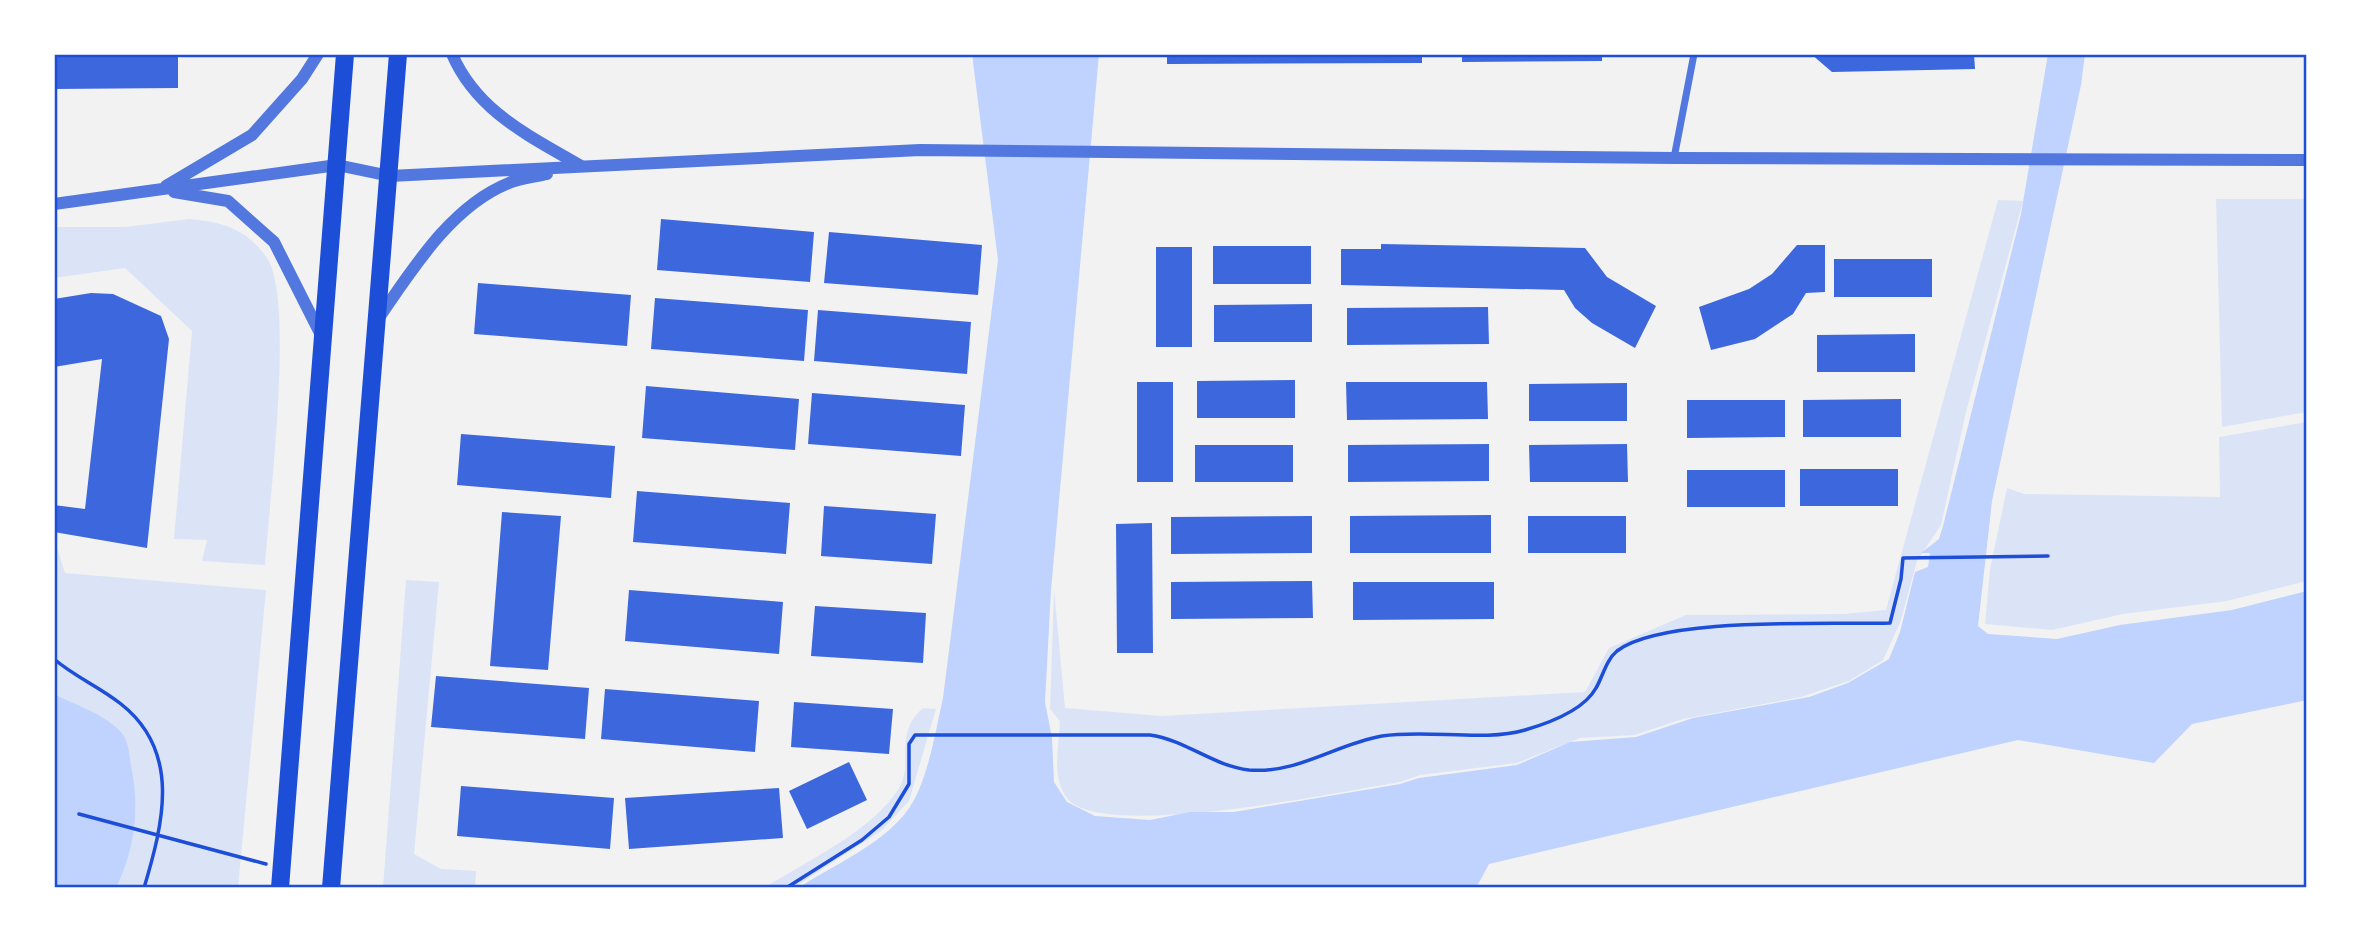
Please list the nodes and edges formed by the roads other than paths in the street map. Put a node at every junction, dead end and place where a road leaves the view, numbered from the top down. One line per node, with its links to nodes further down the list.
1 (318, 54): 11 (street)
2 (345, 54): 8 (main road)
3 (398, 54): 10 (main road)
4 (452, 54): 9 (street)
5 (1694, 54): 6 (street)
6 (1674, 159): 7 (street); 9 (street)
7 (2307, 160)
8 (337, 165): 10 (street); 11 (street); 14 (main road)
9 (581, 166): 10 (street); 13 (street)
10 (390, 176): 13 (main road)
11 (160, 190): 12 (street); 14 (street)
12 (54, 204)
13 (378, 319): 16 (main road)
14 (323, 339): 15 (main road)
15 (280, 888)
16 (331, 888)

